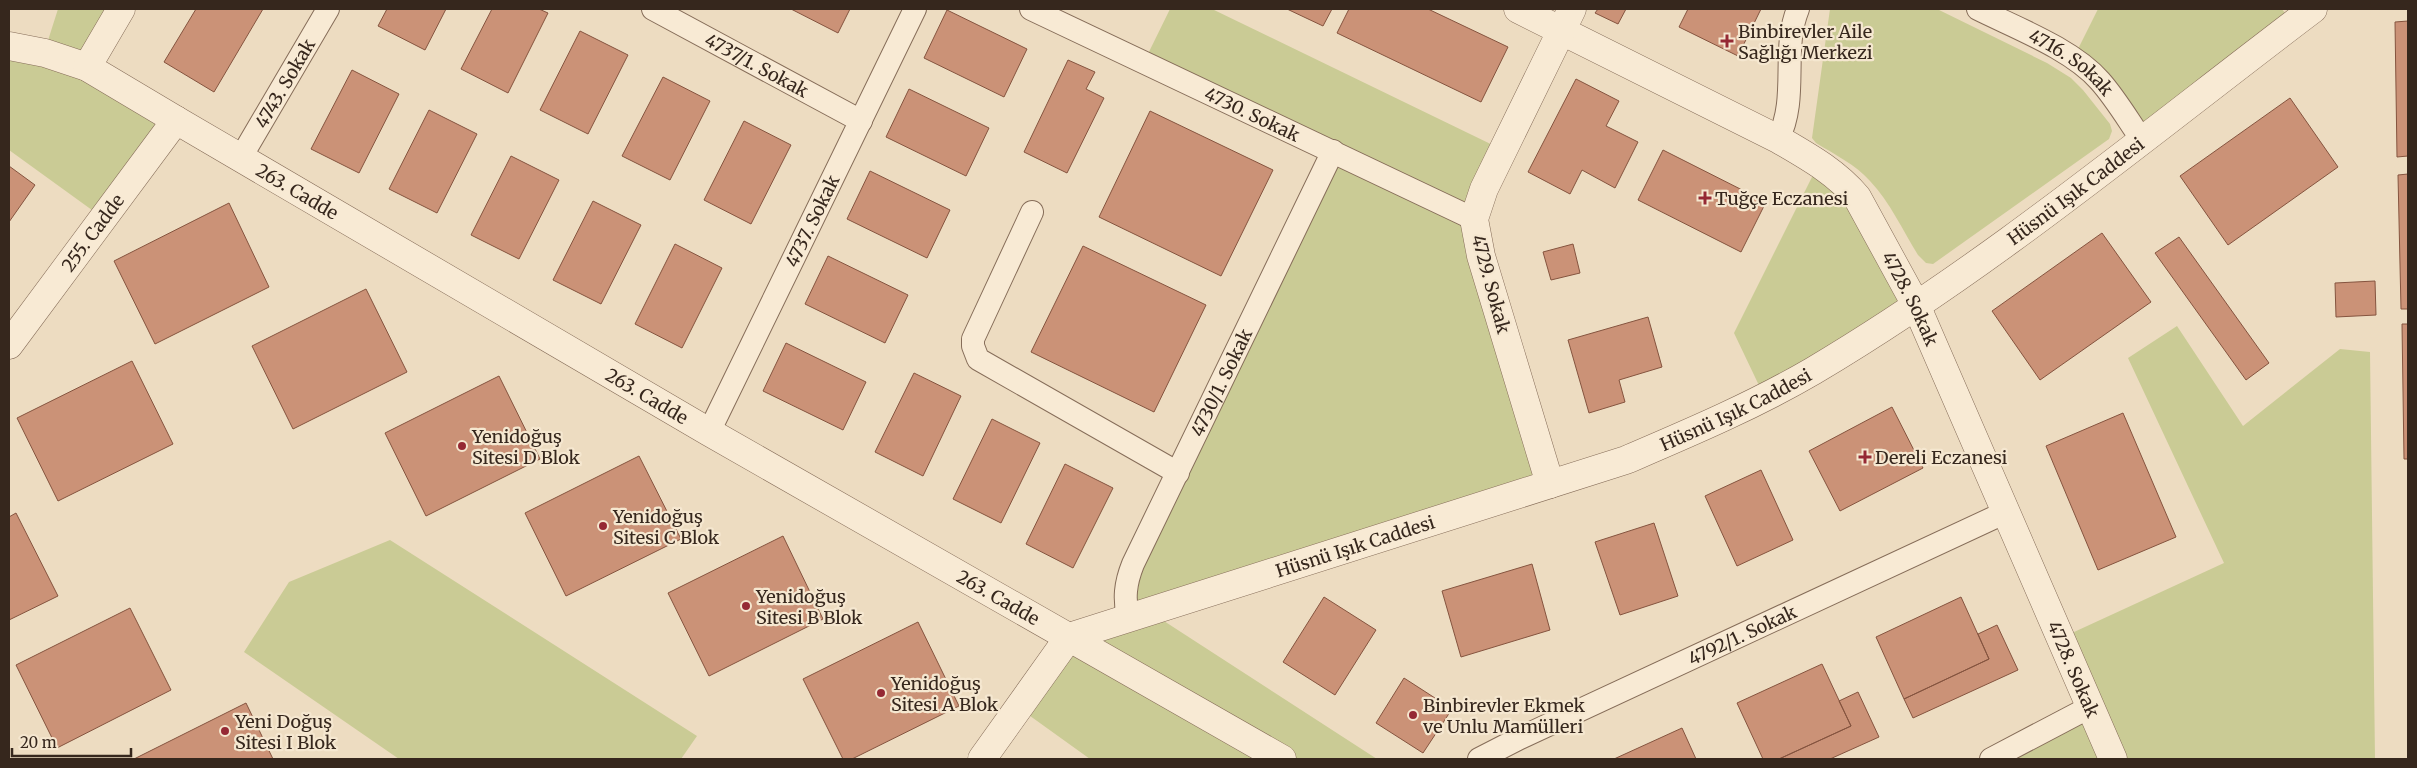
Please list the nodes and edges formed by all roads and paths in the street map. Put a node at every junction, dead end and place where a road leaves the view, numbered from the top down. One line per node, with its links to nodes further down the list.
1 (121, 9): 12 (street)
2 (328, 9): 18 (lane, 4743. Sokak)
3 (653, 9): 14 (lane, 4737/1. Sokak)
4 (915, 9): 14 (lane, 4737. Sokak)
5 (1031, 9): 17 (lane, 4730. Sokak)
6 (1518, 9): 10 (street, 4728. Sokak)
7 (1798, 9): 15 (lane)
8 (1978, 9): 16 (lane, 4716. Sokak)
9 (2313, 9): 16 (street, Hüsnü Işık Caddesi)
10 (1567, 19): 15 (street, 4728. Sokak); 20 (street, 4729. Sokak)
11 (9, 46): 12 (street, 263. Cadde)
12 (87, 67): 13 (street, 263. Cadde)
13 (176, 120): 18 (street, 263. Cadde); 22 (street, 255. Cadde)
14 (861, 121): 23 (lane, 4737. Sokak)
15 (1778, 140): 21 (street, 4728. Sokak)
16 (2142, 140): 21 (street, Hüsnü Işık Caddesi)
17 (1333, 151): 20 (lane, 4730. Sokak); 24 (lane, 4730/1. Sokak)
18 (240, 159): 23 (street, 263. Cadde)
19 (1032, 212): 24 (lane)
20 (1474, 219): 25 (street, 4729. Sokak)
21 (1916, 305): 25 (street, Hüsnü Işık Caddesi); 26 (street, 4728. Sokak)
22 (9, 345)
23 (709, 432): 28 (street, 263. Cadde)
24 (1178, 473): 27 (lane, 4730/1. Sokak)
25 (1550, 484): 27 (street, Hüsnü Işık Caddesi)
26 (2006, 512): 29 (street, 4728. Sokak); 32 (lane, 4792/1. Sokak)
27 (1128, 619): 28 (street, Hüsnü Işık Caddesi)
28 (1069, 637): 30 (street); 31 (street, 263. Cadde)
29 (2090, 707): 33 (lane); 34 (street, 4728. Sokak)
30 (982, 759)
31 (1282, 759)
32 (1479, 759)
33 (1991, 759)
34 (2114, 759)

